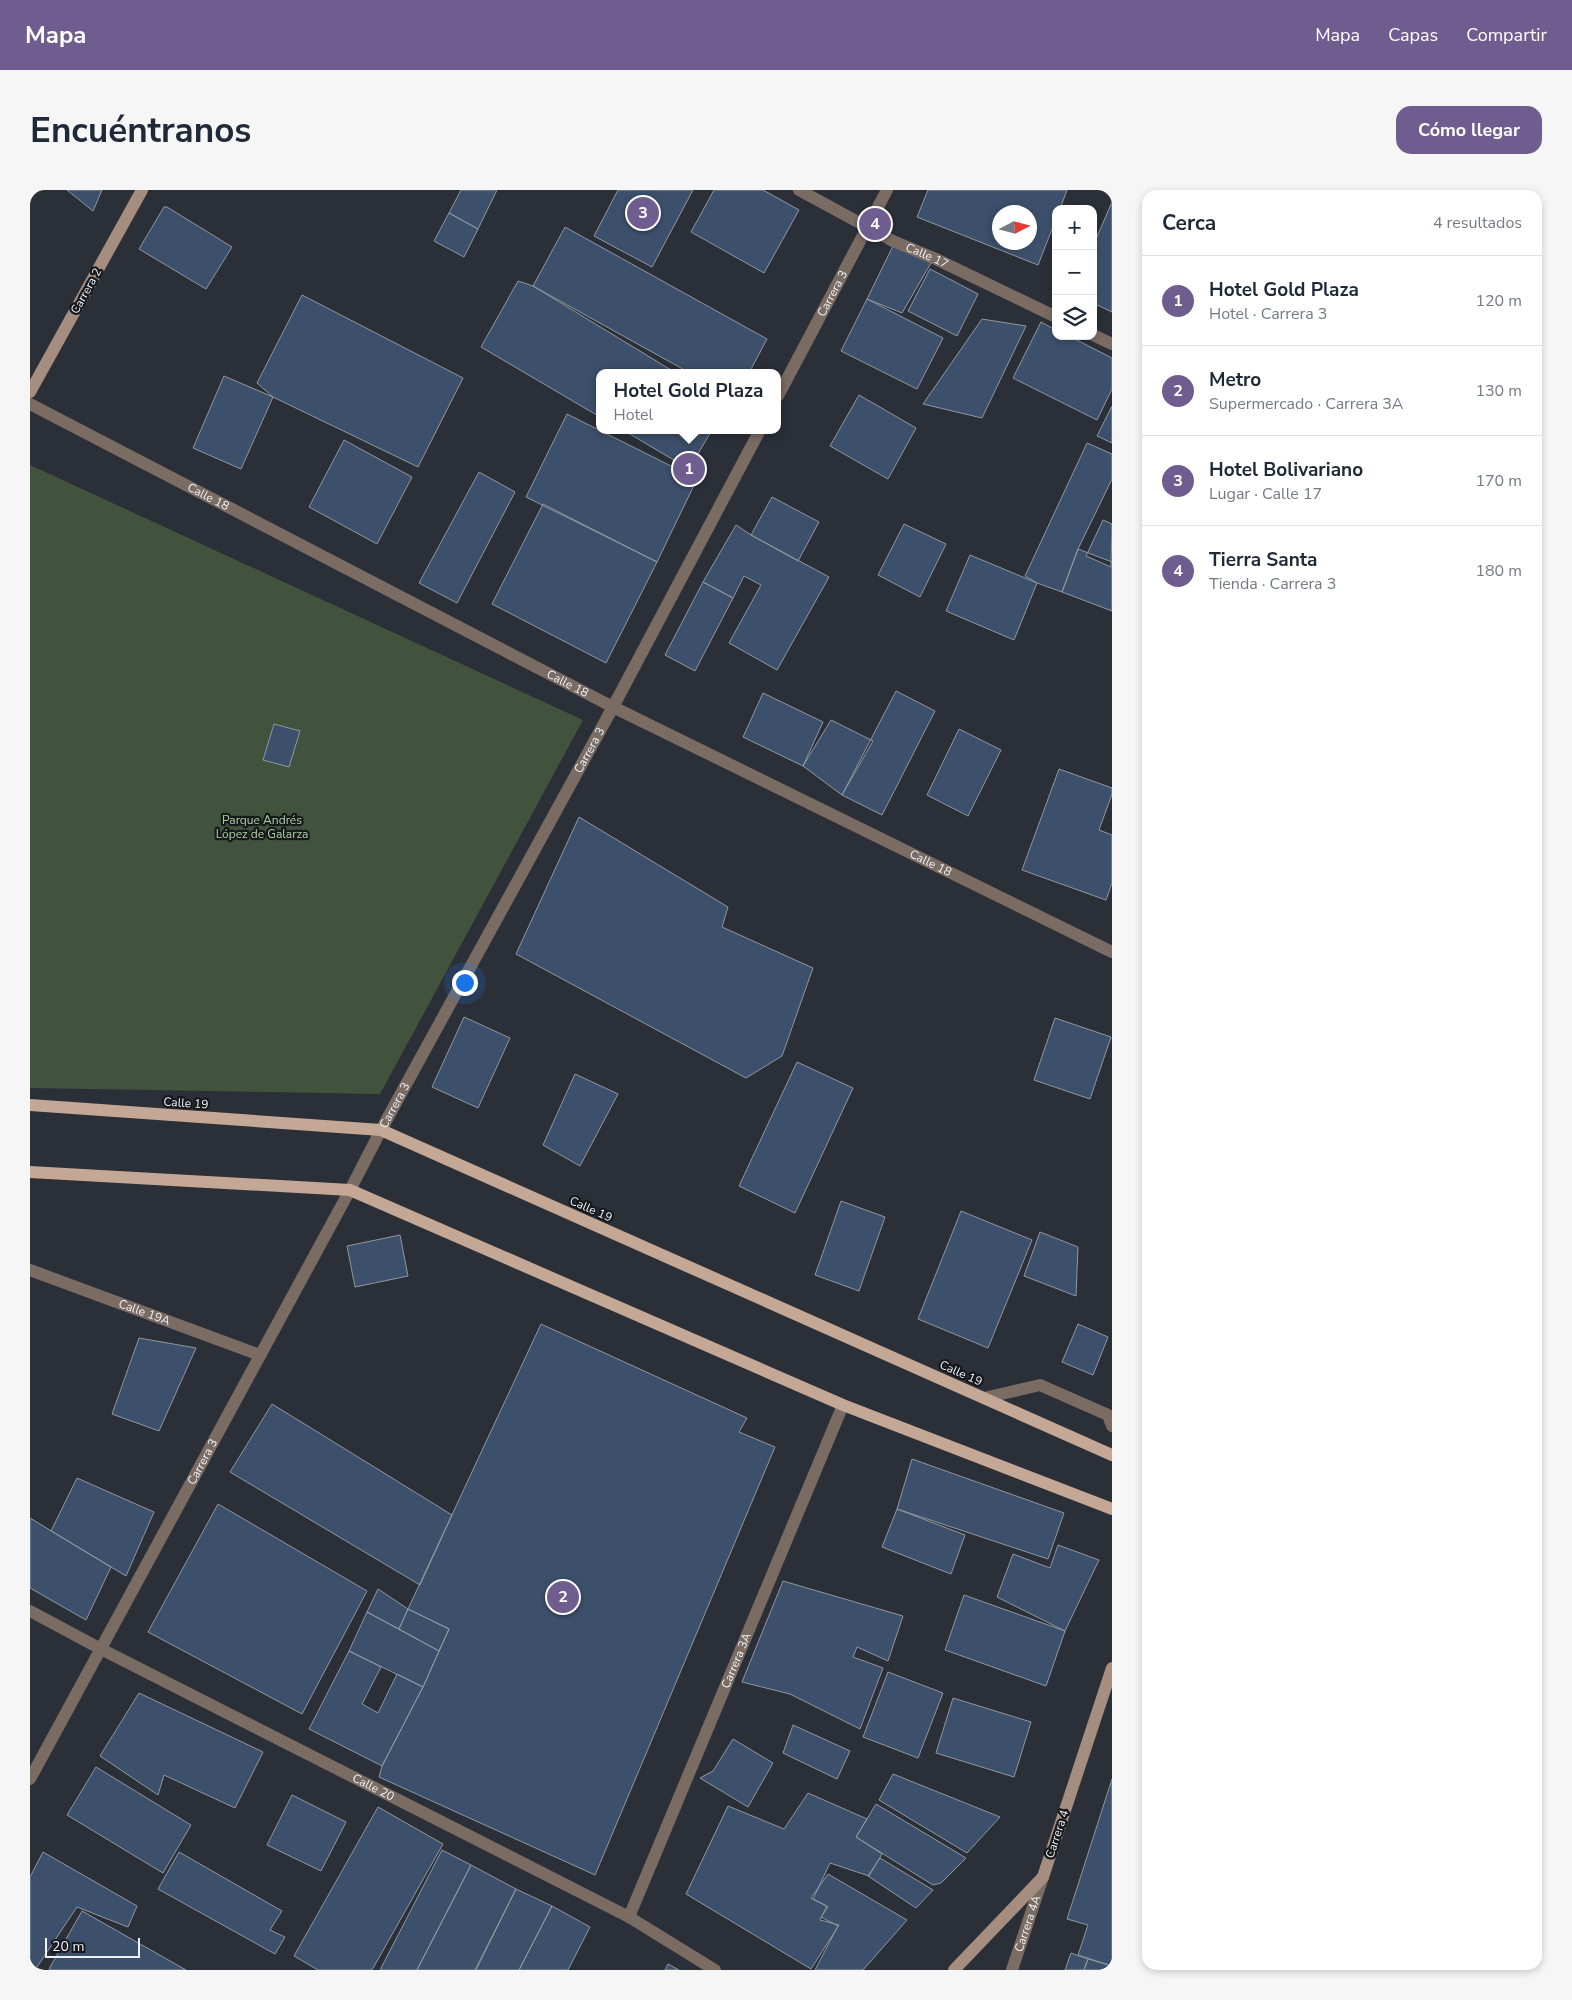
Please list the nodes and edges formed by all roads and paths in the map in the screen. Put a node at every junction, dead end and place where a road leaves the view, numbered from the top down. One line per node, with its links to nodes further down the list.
1 (142, 190): 9 (street, Carrera 2)
2 (799, 190): 4 (street, Calle 17)
3 (887, 190): 4 (street, Carrera 3)
4 (868, 226): 5 (street, Calle 17); 8 (street, Carrera 3)
5 (1052, 315)
6 (1097, 337): 7 (street)
7 (1112, 344)
8 (781, 390)
9 (30, 392)
10 (30, 404): 12 (street, Calle 18)
11 (758, 434): 12 (street, Carrera 3)
12 (613, 707): 13 (street, Calle 18); 15 (street, Carrera 3)
13 (1112, 952)
14 (30, 1106): 15 (main road, Calle 19)
15 (381, 1130): 17 (street, Carrera 3); 20 (main road, Calle 19)
16 (30, 1172): 17 (main road)
17 (350, 1190): 19 (street, Carrera 3); 21 (main road)
18 (30, 1270): 19 (street, Calle 19A)
19 (260, 1355): 26 (street, Carrera 3)
20 (984, 1398): 22 (street); 23 (main road, Calle 19)
21 (843, 1405): 24 (main road); 30 (street, Carrera 3A)
22 (1112, 1426)
23 (1112, 1455)
24 (1112, 1509)
25 (30, 1611): 26 (street, Calle 20)
26 (100, 1650): 28 (street, Carrera 3); 30 (street, Calle 20)
27 (1112, 1668): 29 (street, Carrera 4)
28 (30, 1779)
29 (1043, 1877): 32 (street, Carrera 4); 33 (street, Carrera 4A)
30 (629, 1917): 31 (street, Calle 20)
31 (715, 1970)
32 (954, 1970)
33 (1012, 1970)

